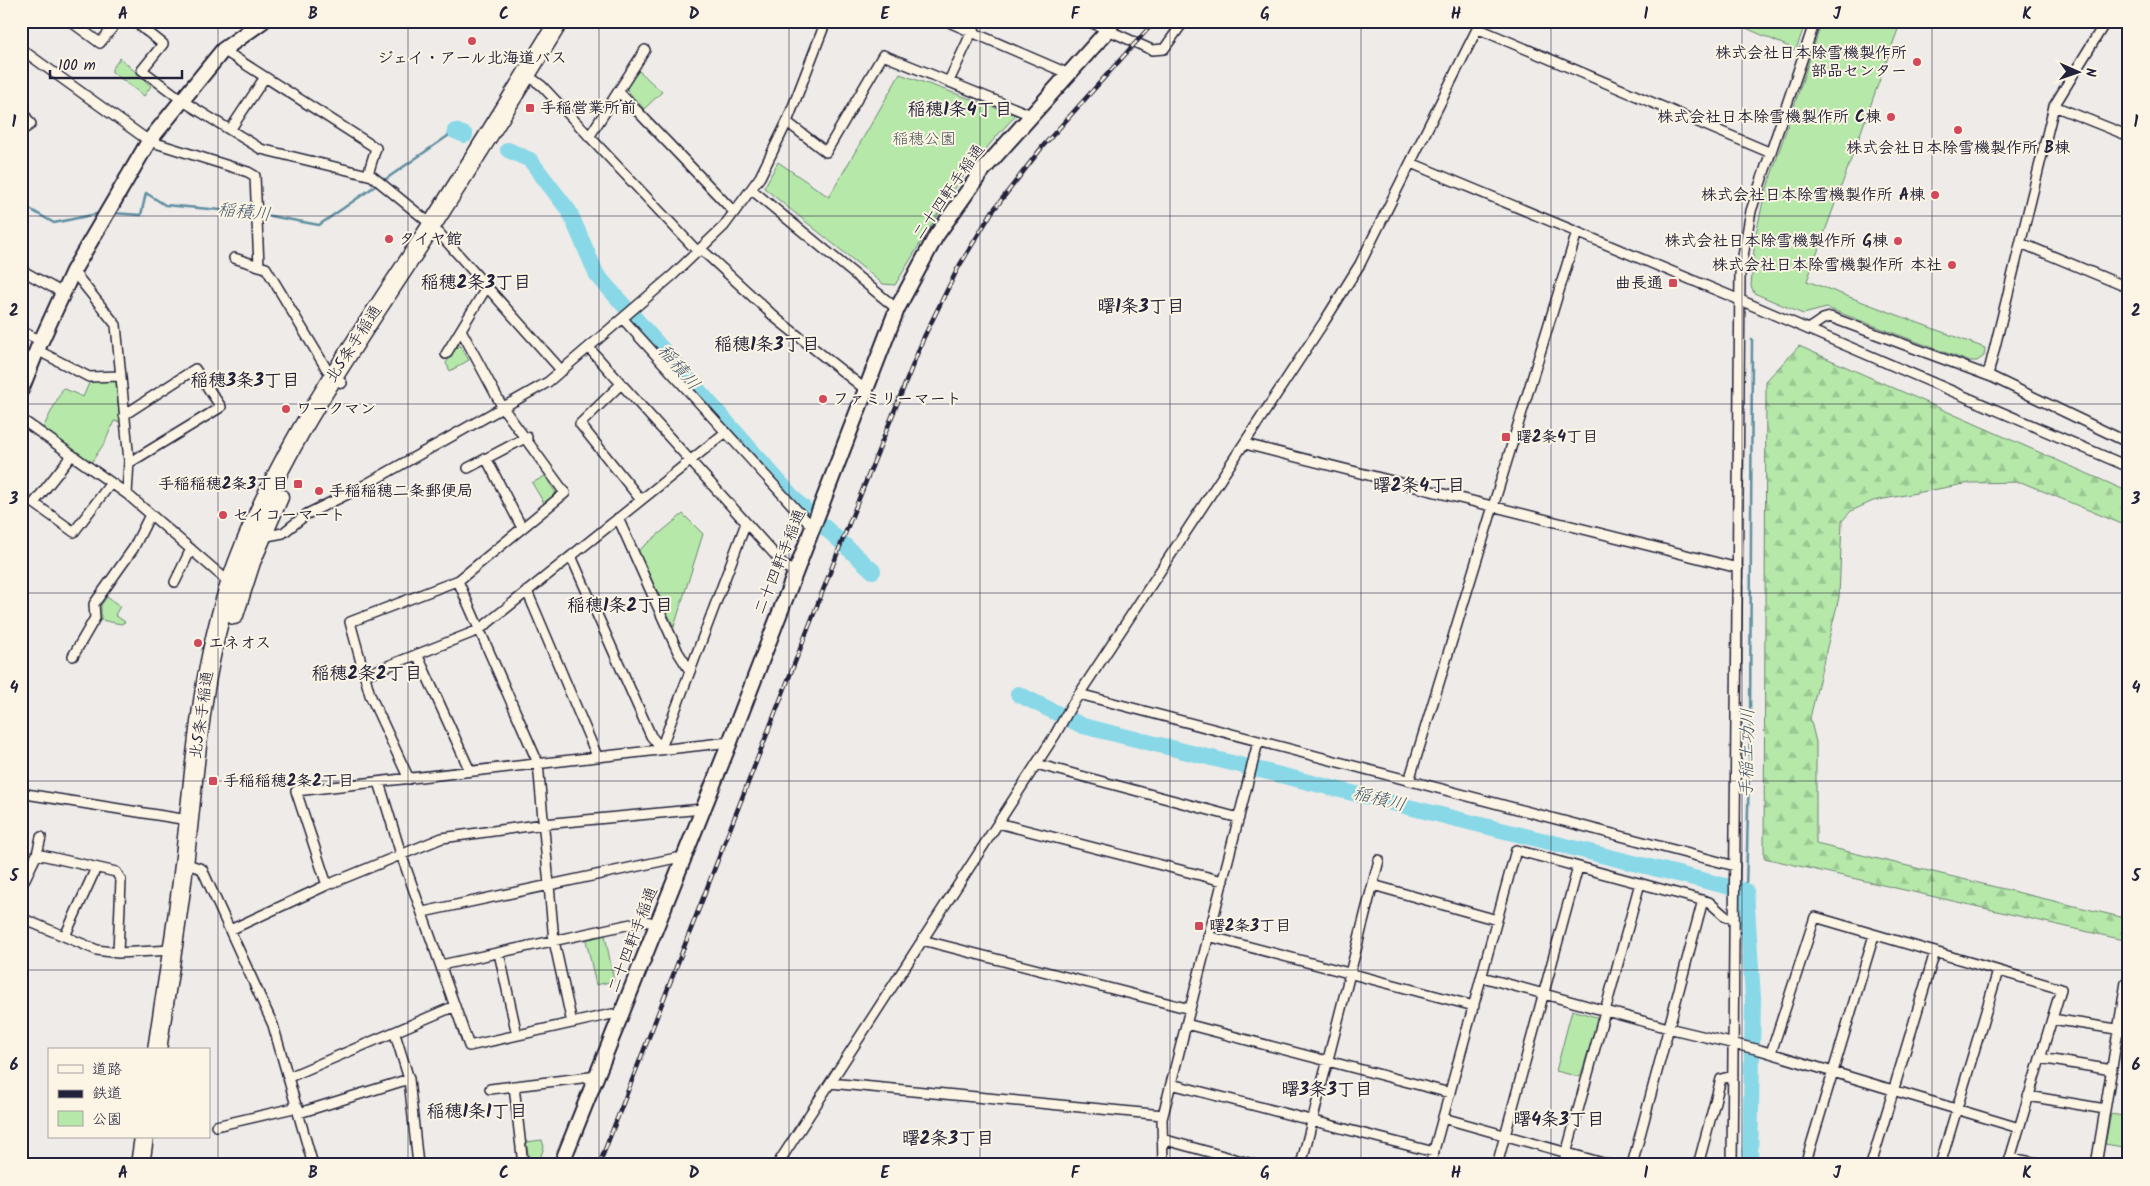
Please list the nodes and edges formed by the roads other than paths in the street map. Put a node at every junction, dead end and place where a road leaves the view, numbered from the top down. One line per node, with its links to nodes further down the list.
1 (70, 21): 2 (street)
2 (118, 21)
3 (134, 21): 17 (street)
4 (155, 21): 17 (street)
5 (263, 21): 20 (street)
6 (560, 21): 42 (highway, 北5条手稲通)
7 (571, 21): 24 (highway, 北5条手稲通)
8 (826, 21): 31 (street)
9 (977, 21): 18 (street)
10 (1088, 21): 16 (street)
11 (1184, 21): 16 (street)
12 (1814, 21): 37 (street)
13 (2106, 21): 28 (street)
14 (951, 23): 18 (street)
15 (1480, 25): 37 (street); 38 (street)
16 (1111, 26): 22 (street, 二十四軒手稲通)
17 (146, 31): 27 (street)
18 (972, 31): 22 (street); 25 (street)
19 (21, 49): 36 (street)
20 (223, 50): 23 (street); 27 (street)
21 (645, 50): 26 (street)
22 (1069, 74): 30 (street, 二十四軒手稲通)
23 (265, 77): 32 (street); 39 (street)
24 (534, 80): 35 (street); 42 (highway, 北5条手稲通)
25 (949, 81): 30 (street); 31 (street)
26 (618, 91): 35 (street); 41 (street)
27 (182, 100): 32 (street); 36 (street)
28 (2054, 106): 34 (street); 44 (street)
29 (21, 110): 33 (street)
30 (1031, 115): 54 (street, 二十四軒手稲通)
31 (787, 122): 40 (street)
32 (230, 130): 39 (street)
33 (21, 131)
34 (2129, 136)
35 (589, 137): 45 (street)
36 (149, 141): 47 (street); 49 (street)
37 (1771, 153): 53 (street)
38 (1411, 163): 43 (street); 75 (street)
39 (370, 175): 42 (street)
40 (752, 190): 41 (street); 54 (street)
41 (734, 212): 45 (street)
42 (436, 229): 50 (street); 65 (highway, 北5条手稲通)
43 (1577, 232): 53 (street); 85 (street)
44 (2021, 243): 51 (street); 63 (street)
45 (700, 250): 55 (street); 68 (street)
46 (234, 258): 47 (street)
47 (259, 266): 65 (street)
48 (21, 270): 52 (street)
49 (73, 271): 52 (street); 64 (street)
50 (488, 285): 57 (street); 62 (street)
51 (2129, 288)
52 (63, 292): 59 (street)
53 (1740, 300): 56 (street); 94 (street)
54 (897, 309): 68 (street, 二十四軒手稲通)
55 (625, 318): 60 (street); 72 (street)
56 (1808, 329): 63 (street); 80 (street)
57 (461, 330): 61 (street); 69 (street)
58 (21, 331): 59 (street)
59 (39, 346): 64 (street); 67 (street)
60 (589, 348): 62 (street); 66 (street)
61 (446, 354)
62 (562, 371): 69 (street)
63 (1988, 375): 74 (street)
64 (120, 376): 70 (street)
65 (337, 380): 91 (highway, 北5条手稲通); 98 (highway, 北5条手稲通)
66 (621, 384): 78 (street); 84 (street)
67 (21, 390)
68 (866, 390): 89 (street, 二十四軒手稲通)
69 (503, 408): 73 (street); 91 (street)
70 (124, 415): 79 (street); 79 (street)
71 (21, 419): 76 (street)
72 (726, 432): 78 (street); 89 (street)
73 (527, 438): 77 (street); 90 (street)
74 (2129, 443)
75 (1245, 444): 85 (street); 105 (street)
76 (72, 455): 82 (street); 82 (street)
77 (486, 458): 81 (street); 90 (street)
78 (690, 460): 84 (street); 88 (street)
79 (129, 463): 83 (street)
80 (2129, 467)
81 (468, 468)
82 (111, 482): 83 (street)
83 (127, 494): 86 (street)
84 (641, 500): 87 (street)
85 (1493, 505): 94 (street); 114 (street)
86 (150, 515): 92 (street); 102 (street)
87 (618, 518): 93 (street); 103 (street)
88 (746, 523): 95 (street); 103 (street)
89 (814, 526): 95 (street, 二十四軒手稲通)
90 (522, 528): 96 (street)
91 (262, 537): 127 (highway, 北5条手稲通)
92 (191, 549): 97 (street); 98 (street)
93 (571, 556): 99 (street); 108 (street)
94 (1738, 568): 128 (street)
95 (794, 572): 106 (street, 二十四軒手稲通)
96 (458, 580): 100 (street); 104 (street)
97 (174, 582)
98 (230, 584): 119 (highway, 北5条手稲通)
99 (527, 591): 100 (street); 109 (street)
100 (479, 630): 101 (street); 110 (street)
101 (417, 654): 104 (street); 112 (street)
102 (73, 656)
103 (690, 671): 108 (street)
104 (365, 675): 113 (street)
105 (1079, 694): 107 (street); 111 (street)
106 (730, 742): 108 (street); 117 (street, 二十四軒手稲通)
107 (1258, 742): 114 (street); 118 (street)
108 (661, 748): 109 (street)
109 (597, 756): 110 (street)
110 (538, 763): 112 (street); 121 (street)
111 (1036, 764): 118 (street); 120 (street)
112 (470, 771): 113 (street)
113 (409, 779): 115 (street)
114 (1408, 781): 128 (street)
115 (379, 782): 124 (street); 136 (street)
116 (26, 794): 119 (street)
117 (702, 809): 121 (street); 125 (street, 二十四軒手稲通)
118 (1239, 818): 131 (street)
119 (188, 820): 127 (highway, 北5条手稲通)
120 (998, 823): 131 (street); 147 (street)
121 (544, 824): 124 (street); 133 (street)
122 (41, 837): 123 (street)
123 (37, 854): 130 (street); 135 (street)
124 (402, 854): 136 (street); 138 (street)
125 (683, 859): 133 (street); 142 (street, 二十四軒手稲通)
126 (1379, 860): 134 (street)
127 (189, 865): 143 (street); 149 (highway, 北5条手稲通); 174 (highway, 北5条手稲通)
128 (1735, 866): 140 (street)
129 (1578, 867): 132 (street); 141 (street); 158 (street)
130 (96, 868): 145 (street); 151 (street)
131 (1223, 881): 146 (street)
132 (1640, 883): 137 (street); 162 (street)
133 (549, 885): 138 (street); 148 (street)
134 (1373, 885): 141 (street); 155 (street)
135 (21, 886)
136 (327, 886): 143 (street)
137 (1703, 900): 140 (street); 167 (street)
138 (423, 912): 153 (street)
139 (21, 918): 145 (street)
140 (1734, 918): 172 (street)
141 (1497, 920): 156 (street)
142 (658, 924): 148 (street); 163 (street, 二十四軒手稲通)
143 (230, 930): 182 (street)
144 (1874, 935): 150 (street); 175 (street); 179 (street)
145 (65, 936): 151 (street)
146 (1208, 936): 155 (street); 161 (street)
147 (922, 940): 161 (street); 184 (street)
148 (554, 941): 152 (street); 165 (street)
149 (172, 950): 151 (street); 173 (highway, 北5条手稲通)
150 (1935, 952): 154 (street); 188 (street)
151 (118, 953)
152 (500, 953): 153 (street); 171 (street)
153 (441, 965): 159 (street)
154 (1998, 971): 164 (street); 192 (street)
155 (1350, 974): 160 (street); 177 (street)
156 (1482, 978): 158 (street); 160 (street)
157 (2126, 982): 168 (street)
158 (1543, 993): 162 (street); 199 (street)
159 (455, 1006): 170 (street); 171 (street)
160 (1474, 1006): 189 (street)
161 (1190, 1009): 166 (street)
162 (1606, 1011): 167 (street); 204 (street)
163 (622, 1017): 165 (street); 180 (street, 二十四軒手稲通)
164 (2052, 1019): 168 (street); 176 (street)
165 (572, 1023): 171 (street)
166 (1186, 1024): 177 (street); 185 (street)
167 (1668, 1028): 172 (street); 220 (street)
168 (2119, 1030): 169 (street); 178 (street)
169 (2129, 1032)
170 (395, 1034): 182 (street); 183 (street)
171 (517, 1035)
172 (1736, 1045): 175 (street); 181 (street)
173 (157, 1048)
174 (168, 1048)
175 (1771, 1053): 179 (street)
176 (2040, 1058): 178 (street); 190 (street)
177 (1327, 1062): 189 (street); 196 (street)
178 (2112, 1070): 191 (street)
179 (1832, 1072): 188 (street); 223 (street)
180 (598, 1076): 186 (street); 211 (street, 二十四軒手稲通)
181 (1733, 1076): 221 (street); 222 (street)
182 (289, 1077): 193 (street)
183 (409, 1079): 193 (street); 209 (street)
184 (830, 1083): 194 (street); 212 (street)
185 (1171, 1084): 194 (street); 196 (street)
186 (514, 1086): 187 (street); 210 (street)
187 (490, 1090)
188 (1894, 1090): 192 (street); 224 (street)
189 (1450, 1093): 195 (street)
190 (2028, 1096): 191 (street); 198 (street)
191 (2106, 1108): 227 (street)
192 (1957, 1109): 198 (street); 225 (street)
193 (298, 1110): 197 (street); 208 (street)
194 (1163, 1115): 202 (street)
195 (1443, 1118): 199 (street); 203 (street)
196 (1312, 1121): 203 (street); 215 (street)
197 (216, 1126)
198 (2019, 1128): 205 (street)
199 (1505, 1135): 204 (street); 217 (street)
200 (144, 1138): 206 (highway)
201 (156, 1138): 207 (highway)
202 (1162, 1139): 213 (street); 214 (street)
203 (1434, 1152): 216 (street)
204 (1567, 1152): 218 (street); 219 (street)
205 (2009, 1161): 226 (street)
206 (140, 1165)
207 (152, 1165)
208 (313, 1165)
209 (418, 1165)
210 (523, 1165)
211 (561, 1165)
212 (777, 1165)
213 (1163, 1165)
214 (1256, 1165)
215 (1301, 1165)
216 (1430, 1165)
217 (1496, 1165)
218 (1563, 1165)
219 (1610, 1165)
220 (1632, 1165)
221 (1698, 1165)
222 (1732, 1165)
223 (1805, 1165)
224 (1871, 1165)
225 (1940, 1165)
226 (2050, 1165)
227 (2096, 1165)

